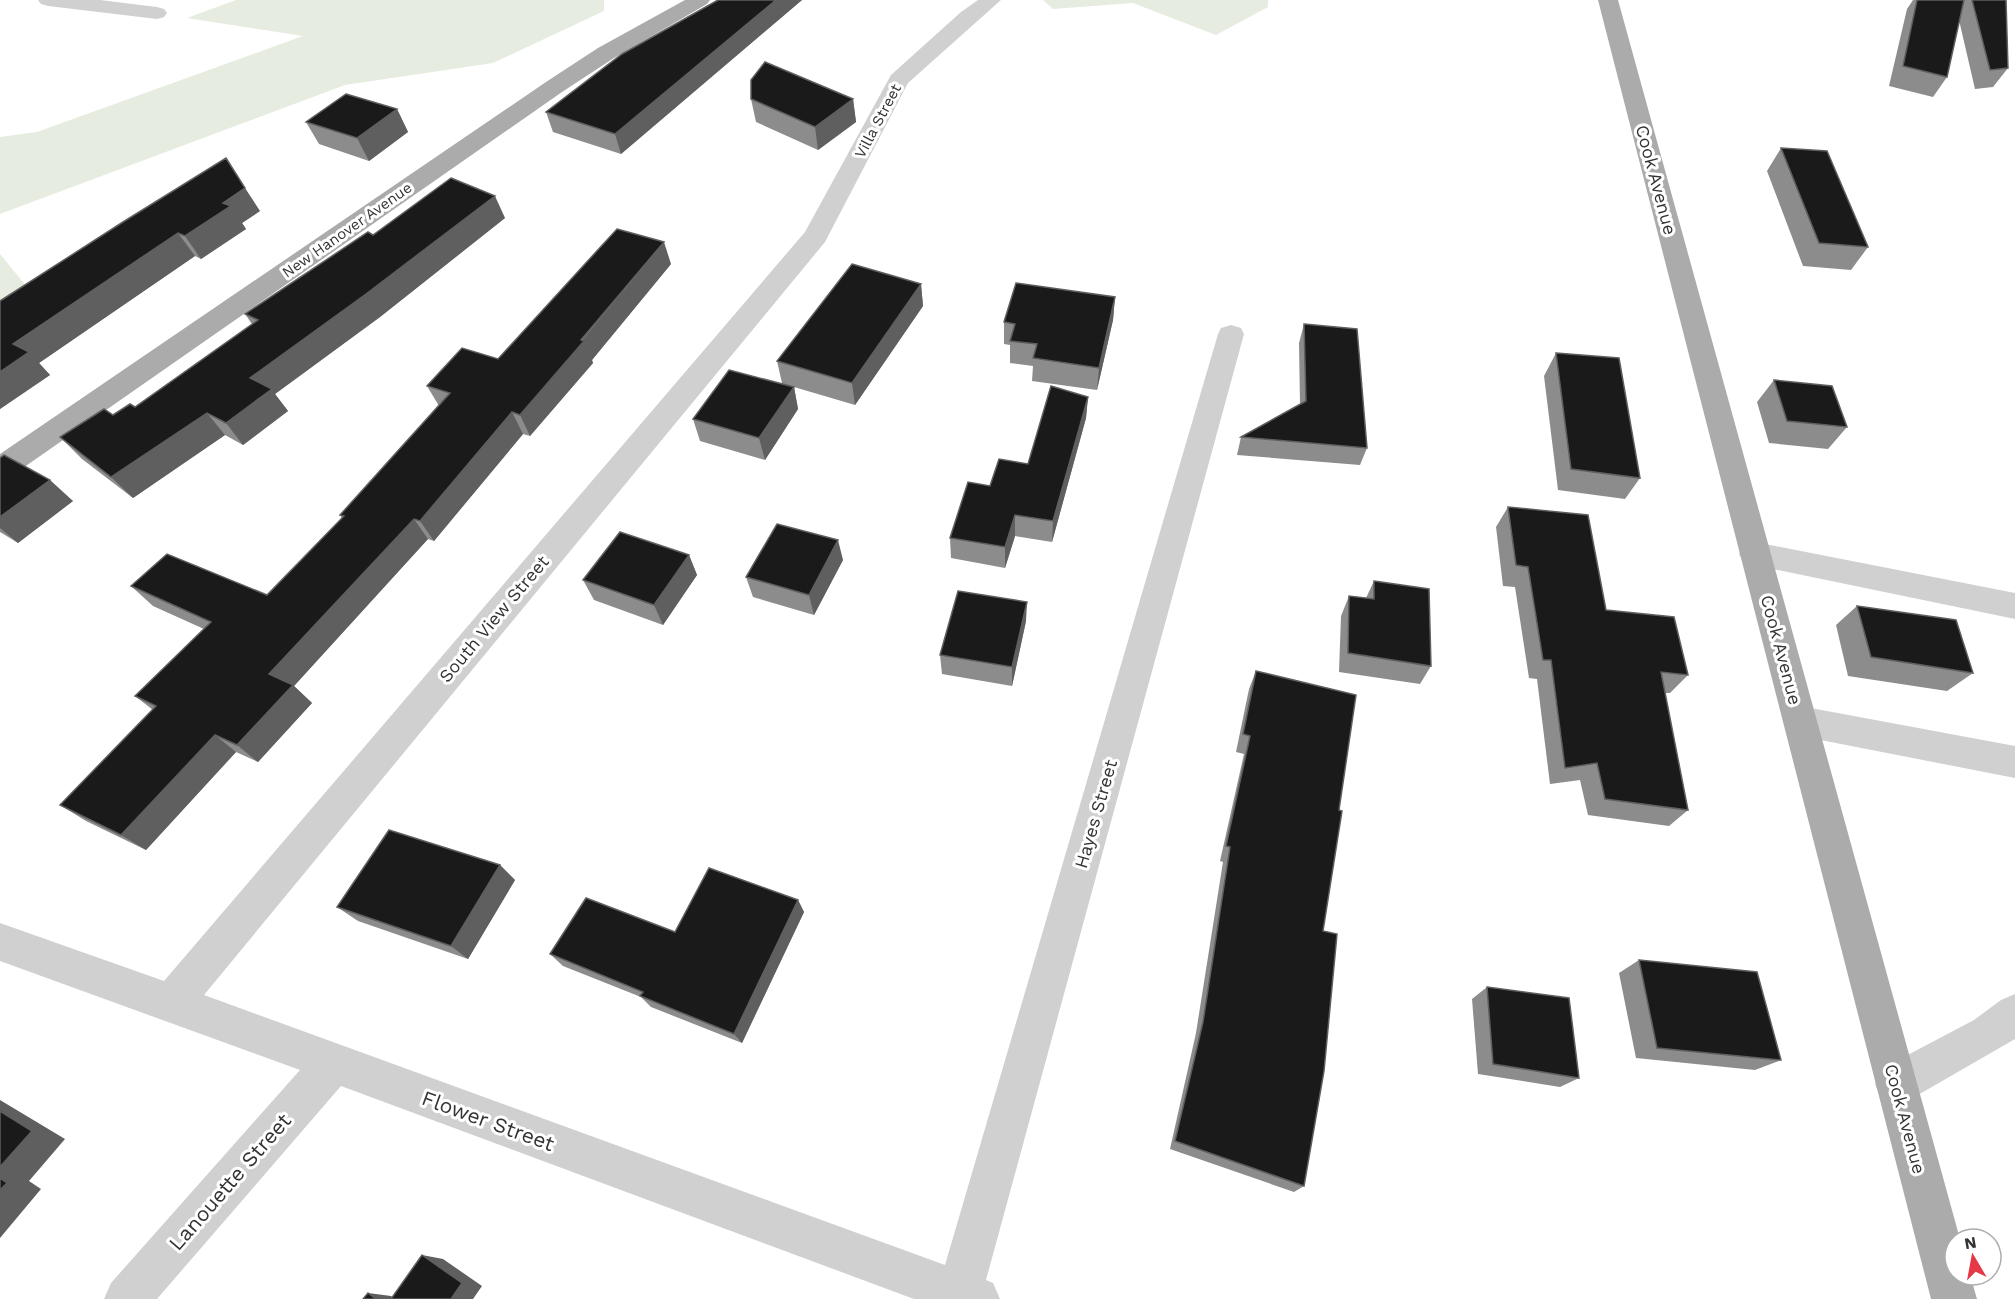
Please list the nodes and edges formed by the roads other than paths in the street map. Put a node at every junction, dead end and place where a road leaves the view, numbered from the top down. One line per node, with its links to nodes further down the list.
1 (48, 0): 5 (street)
2 (700, 0): 8 (main road, New Hanover Avenue)
3 (991, 0): 6 (street, Villa Street)
4 (1608, 0): 9 (main road, Cook Avenue)
5 (157, 13)
6 (816, 236): 14 (street, South View Street)
7 (1231, 334): 18 (street, Hayes Street)
8 (0, 469)
9 (1755, 554): 10 (street); 11 (main road, Cook Avenue)
10 (2015, 606)
11 (1800, 721): 12 (street); 17 (main road, Cook Avenue)
12 (2015, 762)
13 (0, 942): 14 (street, Flower Street)
14 (172, 1002): 16 (street, Flower Street)
15 (2015, 1014): 17 (street)
16 (333, 1064): 18 (street, Flower Street); 19 (street, Lanouette Street)
17 (1896, 1084): 20 (main road, Cook Avenue)
18 (969, 1296)
19 (127, 1299)
20 (1954, 1299)

